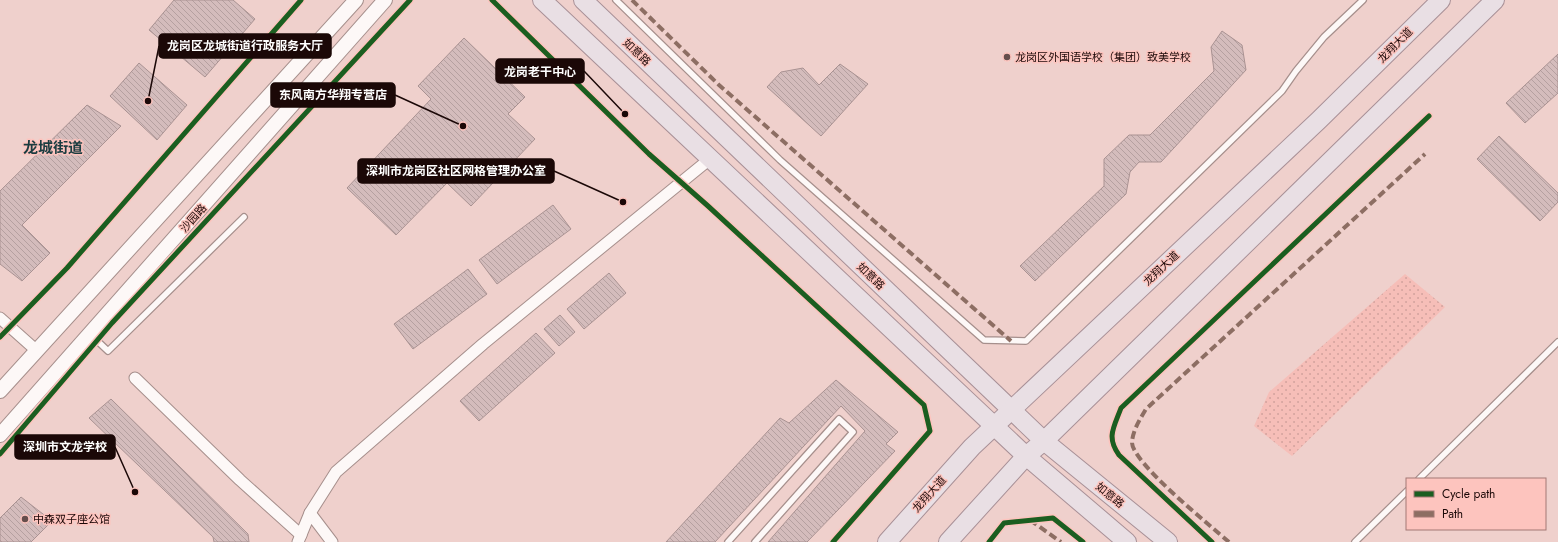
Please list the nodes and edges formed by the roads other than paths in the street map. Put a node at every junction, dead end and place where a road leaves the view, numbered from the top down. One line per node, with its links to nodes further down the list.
1 (356, 0): 14 (street)
2 (385, 0): 12 (street, 沙园路)
3 (542, 0): 9 (main road)
4 (583, 0): 17 (main road, 如意路)
5 (616, 0): 6 (lane)
6 (1363, 0)
7 (1441, 0): 17 (main road, 龙翔大道)
8 (1495, 0): 20 (main road)
9 (711, 158): 18 (main road); 24 (street)
10 (244, 217): 12 (lane)
11 (0, 318): 14 (street)
12 (90, 334): 19 (street, 沙园路)
13 (1558, 342): 22 (lane)
14 (37, 351): 16 (street)
15 (135, 378): 25 (street)
16 (0, 391)
17 (1011, 410): 18 (main road, 龙翔大道); 20 (main road, 如意路)
18 (994, 426): 21 (main road); 29 (main road, 龙翔大道)
19 (0, 435)
20 (1044, 441): 21 (main road); 32 (main road, 如意路)
21 (1026, 456): 30 (main road); 31 (main road)
22 (1420, 478)
23 (1406, 492): 33 (lane)
24 (310, 513): 25 (street); 26 (street)
25 (300, 538)
26 (332, 542)
27 (728, 542): 28 (lane)
28 (755, 542)
29 (887, 542)
30 (948, 542)
31 (1127, 542)
32 (1168, 542)
33 (1355, 542)

